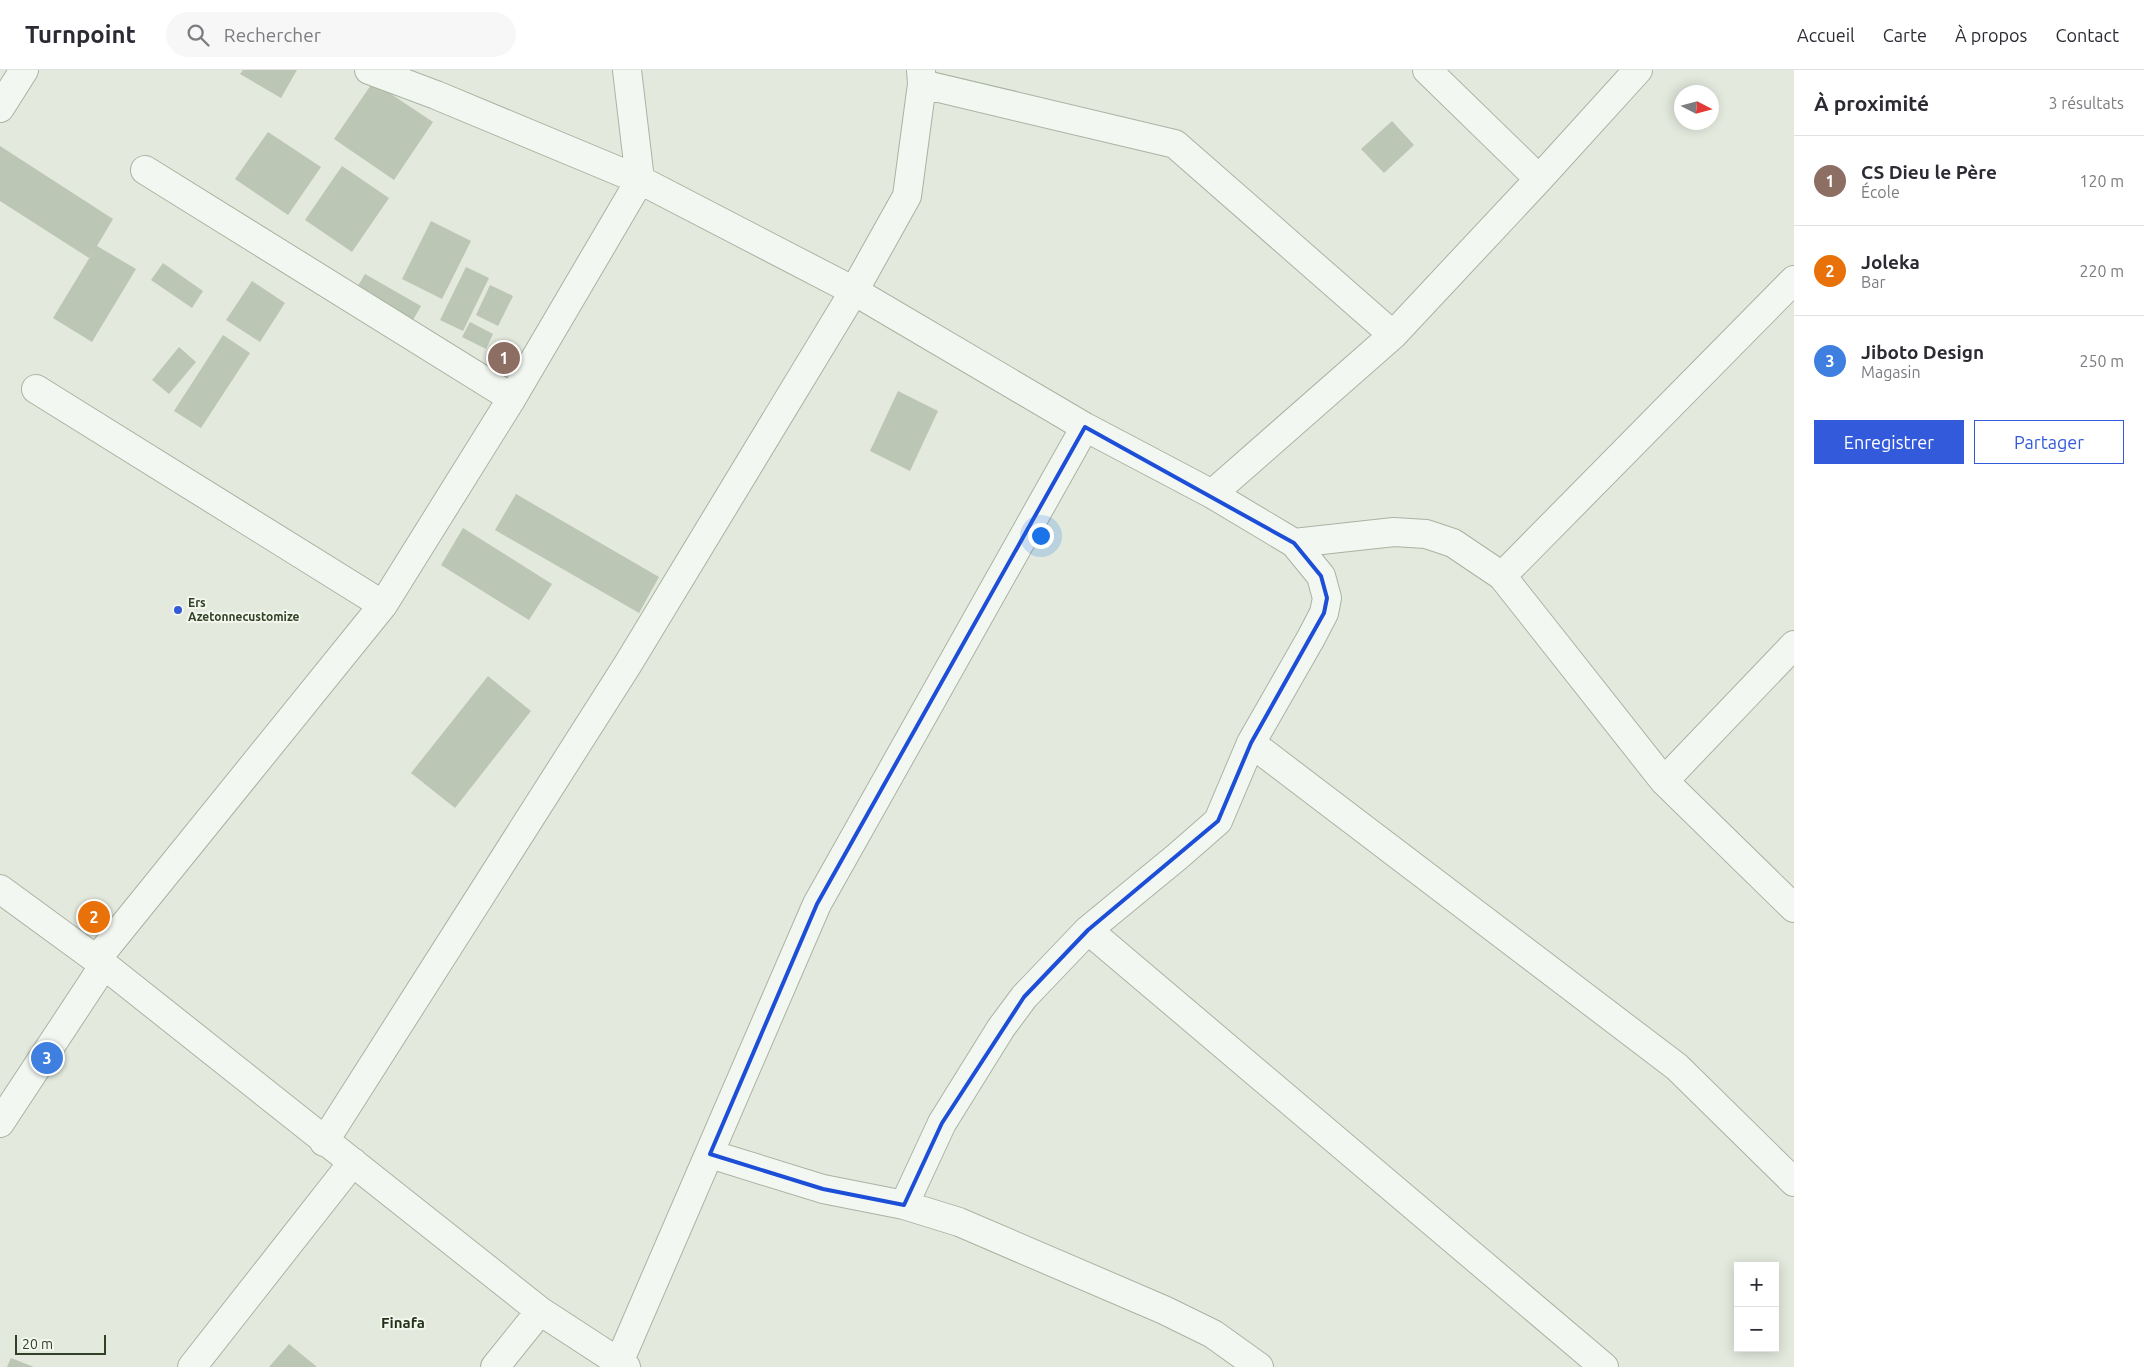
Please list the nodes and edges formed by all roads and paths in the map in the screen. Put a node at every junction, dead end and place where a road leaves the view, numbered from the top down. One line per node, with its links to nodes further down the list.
1 (24, 70): 7 (street)
2 (369, 70): 10 (street)
3 (628, 70): 10 (street)
4 (1427, 70): 9 (street)
5 (1638, 70): 9 (street)
6 (922, 77): 12 (street); 13 (street)
7 (0, 108)
8 (145, 170): 15 (street)
9 (1539, 179): 13 (street)
10 (640, 180): 12 (street); 15 (street)
11 (1794, 280): 19 (street)
12 (854, 291): 16 (street); 29 (street)
13 (1392, 335): 17 (street)
14 (36, 389): 20 (street)
15 (512, 398): 20 (street)
16 (1085, 427): 17 (street); 30 (street)
17 (1212, 494): 18 (street)
18 (1294, 543): 19 (street); 22 (street)
19 (1502, 576): 23 (street)
20 (383, 605): 27 (street)
21 (1794, 645): 23 (street)
22 (1251, 743): 26 (street); 32 (street)
23 (1664, 781): 25 (street)
24 (0, 889): 27 (street)
25 (1794, 908)
26 (1088, 930): 33 (street); 39 (street)
27 (100, 962): 28 (street); 29 (street)
28 (0, 1123)
29 (324, 1142): 31 (street)
30 (710, 1154): 33 (street); 35 (street)
31 (353, 1162): 34 (street); 36 (street)
32 (1794, 1182)
33 (904, 1205): 38 (street)
34 (540, 1311): 35 (street); 37 (street)
35 (620, 1366)
36 (192, 1367)
37 (495, 1367)
38 (1259, 1367)
39 (1604, 1367)

